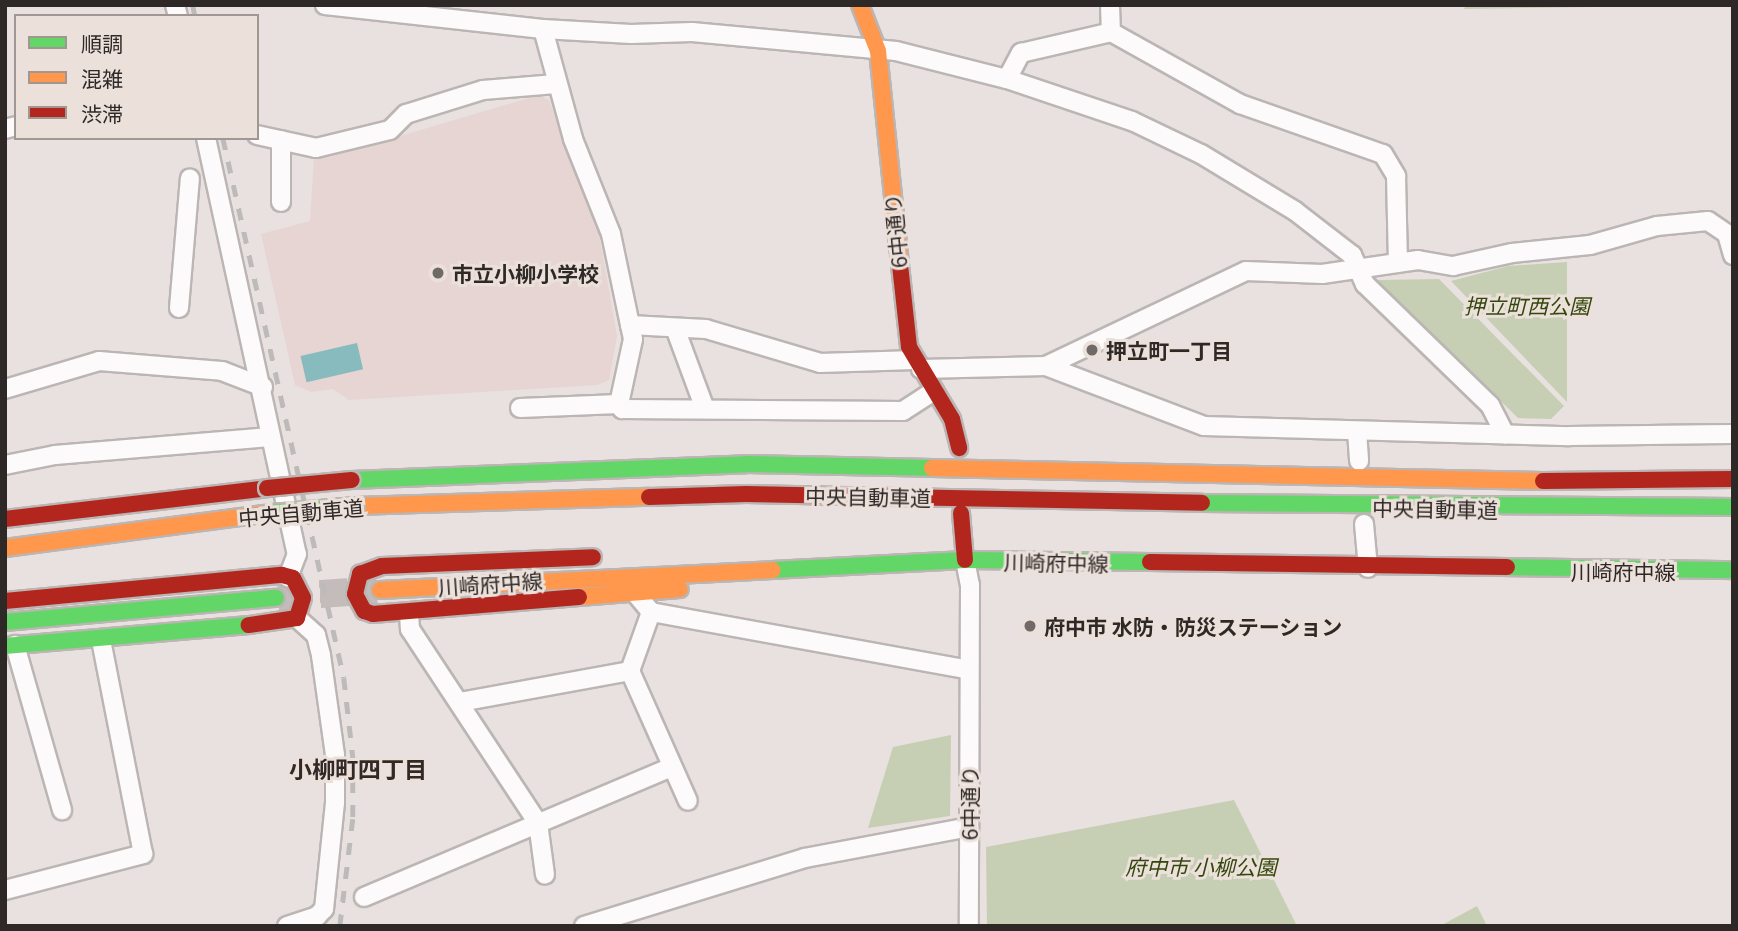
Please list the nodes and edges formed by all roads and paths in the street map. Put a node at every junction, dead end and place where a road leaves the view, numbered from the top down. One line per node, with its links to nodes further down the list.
1 (325, 5): 4 (street)
2 (860, 5): 7 (main road, 6中通り)
3 (1110, 5): 6 (street)
4 (398, 10): 5 (street)
5 (542, 29): 7 (street); 9 (street)
6 (1111, 32): 8 (street); 16 (street)
7 (878, 51): 8 (street); 21 (main road, 6中通り)
8 (1007, 79): 17 (street)
9 (556, 83): 12 (street); 19 (street)
10 (259, 135): 12 (street)
11 (206, 140): 23 (street)
12 (281, 140): 14 (street)
13 (190, 178): 18 (street)
14 (281, 202)
15 (1733, 255): 16 (street)
16 (1398, 261): 17 (street)
17 (1359, 269): 22 (street); 30 (street)
18 (179, 308)
19 (630, 325): 20 (street); 26 (street)
20 (675, 328): 21 (street); 28 (street)
21 (918, 364): 22 (street); 25 (main road, 6中通り)
22 (1046, 366): 29 (street)
23 (263, 387): 24 (street); 32 (street)
24 (5, 389)
25 (934, 391): 28 (street); 33 (main road, 6中通り)
26 (619, 404): 27 (street); 28 (street)
27 (520, 408)
28 (705, 409)
29 (1357, 430): 30 (street); 34 (street)
30 (1505, 434): 31 (street)
31 (1733, 434)
32 (270, 437): 35 (street); 49 (street)
33 (959, 448)
34 (1359, 461)
35 (5, 465)
36 (1733, 479): 39 (main road, 中央自動車道, bridge)
37 (1733, 507): 41 (main road, 中央自動車道, bridge)
38 (961, 513): 44 (main road, 6中通り)
39 (5, 519)
40 (1364, 524): 46 (street)
41 (5, 548)
42 (607, 556): 54 (main road)
43 (645, 558): 47 (main road)
44 (965, 560): 45 (main road, 川崎府中線); 46 (main road, 川崎府中線); 60 (street, 6中通り)
45 (774, 568): 47 (main road, 川崎府中線); 51 (main road)
46 (1367, 569): 48 (main road, 川崎府中線)
47 (698, 570): 50 (main road, 川崎府中線)
48 (1733, 570)
49 (288, 577): 53 (main road); 56 (main road)
50 (380, 590)
51 (636, 594): 54 (main road); 55 (street)
52 (276, 598): 57 (main road)
53 (5, 601)
54 (409, 612): 62 (street)
55 (651, 612): 60 (street); 61 (street)
56 (297, 618): 58 (main road); 71 (street)
57 (5, 622)
58 (101, 639): 59 (main road); 69 (street)
59 (10, 645): 65 (street)
60 (969, 670): 67 (street, 6中通り)
61 (630, 671): 62 (street); 63 (street)
62 (460, 702): 66 (street)
63 (672, 767): 64 (street); 66 (street)
64 (688, 801)
65 (62, 810)
66 (538, 823): 68 (street); 70 (street)
67 (969, 827): 72 (street); 73 (street, 6中通り)
68 (545, 875)
69 (5, 890)
70 (363, 897)
71 (287, 926)
72 (584, 926)
73 (969, 926)

